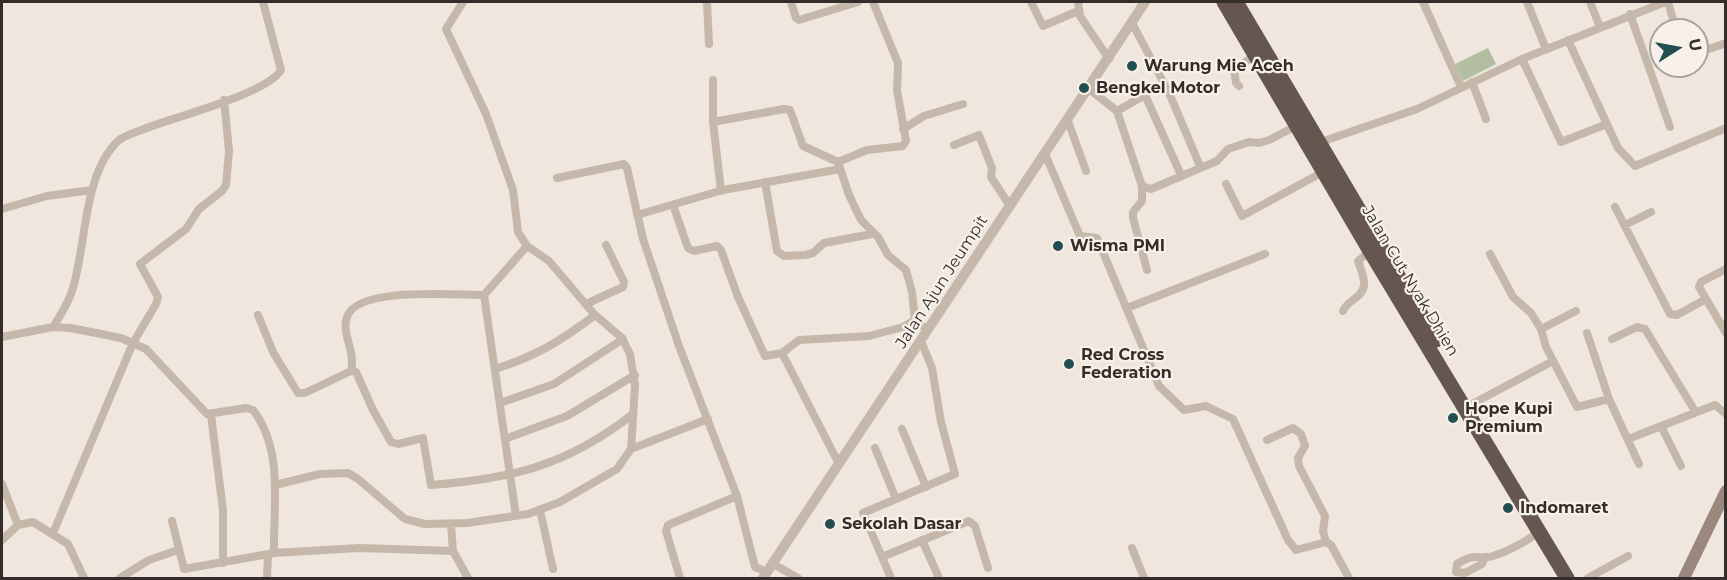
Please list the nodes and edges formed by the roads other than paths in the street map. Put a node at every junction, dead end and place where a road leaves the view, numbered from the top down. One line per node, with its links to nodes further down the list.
1 (264, 2): 33 (street)
2 (463, 2): 67 (street)
3 (707, 2): 22 (street)
4 (791, 2): 5 (street)
5 (858, 2)
6 (873, 2): 43 (street)
7 (1031, 2): 15 (street)
8 (1145, 2): 18 (street, Jalan Ajun Jeumpit)
9 (1224, 2): 25 (highway, Jalan Cut Nyak Dhien)
10 (1236, 2): 45 (highway, Jalan Cut Nyak Dhien)
11 (1423, 2): 31 (street)
12 (1527, 2): 23 (street)
13 (1590, 2): 19 (street)
14 (1666, 2): 16 (street); 17 (street)
15 (1078, 6): 26 (street)
16 (1630, 14): 19 (street); 41 (street)
17 (1672, 18)
18 (1132, 23): 26 (street, Jalan Ajun Jeumpit); 48 (street)
19 (1600, 27): 20 (street)
20 (1568, 40): 23 (street); 39 (street)
21 (1725, 43): 24 (street)
22 (709, 44)
23 (1546, 49): 27 (street)
24 (1709, 49)
25 (1255, 55): 30 (street); 40 (highway, Jalan Cut Nyak Dhien)
26 (1109, 59): 32 (street, Jalan Ajun Jeumpit)
27 (1522, 59): 29 (street); 39 (street)
28 (713, 80): 38 (street)
29 (1472, 82): 31 (street); 36 (street)
30 (1239, 86)
31 (1461, 87): 45 (street)
32 (1089, 89): 35 (street); 37 (street, Jalan Ajun Jeumpit)
33 (224, 100): 56 (street); 90 (street)
34 (963, 104): 43 (street)
35 (1117, 111): 51 (street); 55 (street)
36 (1485, 119)
37 (1068, 121): 46 (street, Jalan Ajun Jeumpit); 49 (street)
38 (713, 122): 47 (street); 57 (street)
39 (1607, 124): 42 (street)
40 (1296, 126): 45 (highway, Jalan Cut Nyak Dhien); 48 (street)
41 (1670, 127)
42 (1725, 128)
43 (903, 129): 47 (street)
44 (954, 145): 59 (street)
45 (1314, 145): 50 (highway, Jalan Cut Nyak Dhien); 99 (highway, Jalan Cut Nyak Dhien)
46 (1045, 154): 59 (street, Jalan Ajun Jeumpit); 76 (street)
47 (839, 166): 53 (street); 65 (street)
48 (1200, 166): 51 (street)
49 (1086, 171)
50 (1323, 172): 54 (street); 68 (highway, Jalan Cut Nyak Dhien)
51 (1181, 175): 55 (street)
52 (557, 178): 63 (street)
53 (765, 183): 57 (street); 65 (street)
54 (1226, 184)
55 (1142, 186): 72 (street)
56 (92, 190): 61 (street); 82 (street)
57 (721, 191): 58 (street)
58 (673, 205): 63 (street); 92 (street)
59 (1010, 206): 84 (street, Jalan Ajun Jeumpit)
60 (1615, 207): 64 (street)
61 (2, 209)
62 (1652, 212): 64 (street)
63 (637, 215): 104 (street)
64 (1625, 225): 74 (street)
65 (872, 234): 81 (street)
66 (606, 244): 75 (street)
67 (527, 246): 73 (street); 75 (street)
68 (1370, 251): 77 (street); 127 (highway, Jalan Cut Nyak Dhien)
69 (1265, 254): 76 (street)
70 (1490, 254): 83 (street)
71 (1725, 269): 74 (street)
72 (1147, 270)
73 (484, 295): 94 (street); 95 (street)
74 (1706, 299): 86 (street)
75 (586, 304): 80 (street)
76 (1127, 308): 131 (street)
77 (1343, 311)
78 (1576, 311): 83 (street)
79 (258, 315): 95 (street)
80 (595, 315): 88 (street); 94 (street)
81 (915, 320): 84 (street); 92 (street)
82 (53, 327): 87 (street); 90 (street)
83 (1541, 329): 93 (street)
84 (928, 330): 91 (street, Jalan Ajun Jeumpit)
85 (1587, 333): 97 (street)
86 (1725, 333)
87 (2, 338)
88 (623, 339): 96 (street); 98 (street)
89 (1612, 339): 100 (street)
90 (127, 341): 103 (street); 128 (street)
91 (921, 341): 112 (street, Jalan Ajun Jeumpit); 118 (street)
92 (782, 353): 112 (street)
93 (1553, 361): 97 (street); 99 (street)
94 (495, 369): 98 (street)
95 (351, 371): 115 (street)
96 (635, 375): 101 (street); 107 (street)
97 (1609, 399): 108 (street)
98 (500, 403): 107 (street)
99 (1474, 403): 154 (highway, Jalan Cut Nyak Dhien)
100 (1695, 411): 102 (street); 105 (street)
101 (633, 414): 111 (street); 115 (street)
102 (1725, 414)
103 (211, 415): 117 (street); 139 (street)
104 (708, 419): 111 (street); 120 (street)
105 (1661, 426): 108 (street); 114 (street)
106 (902, 429): 118 (street)
107 (505, 439): 115 (street)
108 (1628, 439): 113 (street)
109 (1267, 440): 131 (street)
110 (875, 448): 121 (street)
111 (631, 449): 122 (street)
112 (839, 464): 142 (street, Jalan Ajun Jeumpit)
113 (1639, 464)
114 (1681, 466)
115 (511, 475): 123 (street)
116 (2, 484): 125 (street)
117 (275, 485): 126 (street); 135 (street)
118 (926, 487): 121 (street)
119 (1725, 491): 156 (main road)
120 (737, 496): 142 (street); 148 (street)
121 (896, 499): 137 (street)
122 (540, 510): 123 (street); 140 (street)
123 (516, 516): 126 (street)
124 (172, 521): 133 (street)
125 (18, 525): 128 (street); 129 (street)
126 (451, 525): 134 (street)
127 (1539, 532): 138 (street); 153 (highway, Jalan Cut Nyak Dhien)
128 (53, 533): 144 (street)
129 (2, 540)
130 (922, 540): 137 (street); 141 (street); 151 (street)
131 (1326, 542): 143 (street)
132 (1132, 548): 152 (street)
133 (178, 550): 139 (street); 145 (street)
134 (453, 551): 135 (street); 147 (street)
135 (271, 554): 139 (street); 146 (street)
136 (1628, 556): 155 (street)
137 (882, 557): 150 (street)
138 (1485, 557)
139 (223, 563)
140 (553, 568)
141 (988, 568)
142 (768, 572): 149 (street)
143 (1347, 578)
144 (84, 579)
145 (120, 579)
146 (267, 579)
147 (468, 579)
148 (680, 579)
149 (798, 579)
150 (891, 579)
151 (939, 579)
152 (1144, 579)
153 (1567, 579)
154 (1579, 579)
155 (1588, 579)
156 (1684, 579)

